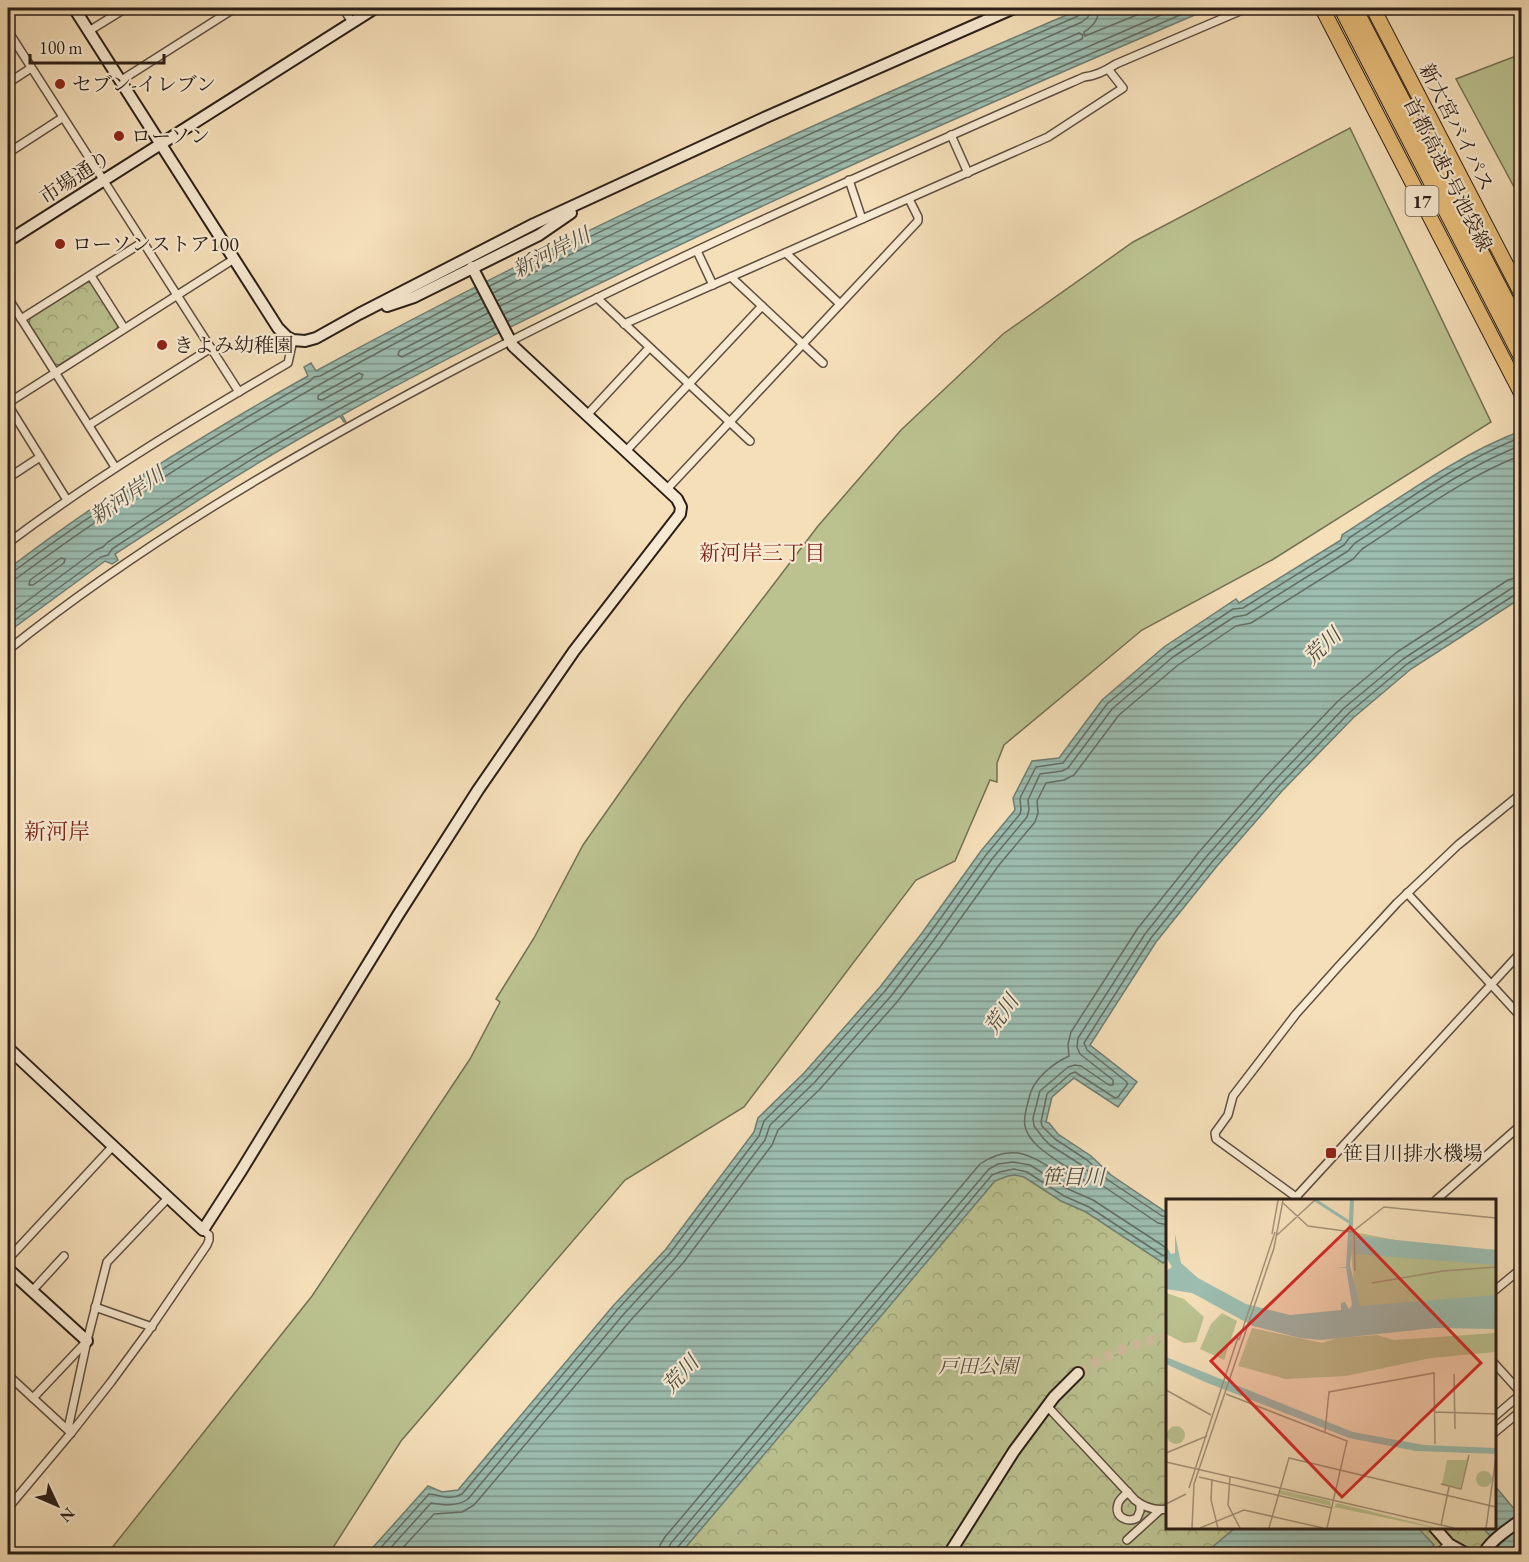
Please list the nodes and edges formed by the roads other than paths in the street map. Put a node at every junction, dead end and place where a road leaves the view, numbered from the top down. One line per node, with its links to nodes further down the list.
1 (74, 8): 14 (street)
2 (126, 8): 14 (street)
3 (236, 8): 17 (street)
4 (343, 8): 12 (street)
5 (375, 8): 12 (street, 市場通り)
6 (1014, 8): 26 (street)
7 (1247, 8): 16 (street)
8 (1322, 8): 59 (highway, 17)
9 (1341, 8): 54 (highway, 首都高速5号池袋線)
10 (1355, 8): 48 (highway, 首都高速5号池袋線)
11 (1373, 8): 39 (highway, 新大宮バイパス / 17)
12 (352, 22): 21 (street, 市場通り)
13 (8, 31): 15 (street)
14 (89, 31): 17 (street)
15 (31, 68): 18 (street); 19 (street)
16 (1108, 69): 20 (street); 23 (street)
17 (120, 81): 21 (street)
18 (8, 83)
19 (62, 118): 22 (street); 24 (street)
20 (951, 135): 23 (street); 25 (street)
21 (160, 144): 24 (street, 市場通り); 33 (street)
22 (8, 153)
23 (968, 173): 27 (street)
24 (103, 180): 29 (street, 市場通り); 30 (street)
25 (849, 180): 28 (street); 31 (street)
26 (596, 196): 34 (street); 44 (street)
27 (909, 199): 28 (street); 42 (street)
28 (862, 219): 32 (street)
29 (8, 242)
30 (143, 242): 35 (street); 38 (street)
31 (697, 251): 37 (street); 41 (street)
32 (786, 253): 36 (street); 42 (street)
33 (234, 259): 38 (street); 49 (street)
34 (474, 269): 44 (street); 50 (street)
35 (91, 276): 45 (street); 47 (street)
36 (731, 277): 37 (street); 43 (street)
37 (713, 285): 46 (street)
38 (177, 295): 47 (street); 52 (street)
39 (1521, 295)
40 (8, 298): 45 (street)
41 (597, 298): 46 (street); 50 (street)
42 (840, 304): 51 (street)
43 (762, 306): 51 (street); 57 (street)
44 (359, 314): 49 (street)
45 (21, 319): 56 (street)
46 (624, 324): 53 (street)
47 (124, 328): 56 (street)
48 (1521, 330)
49 (293, 340): 58 (street)
50 (510, 340): 61 (street); 72 (street)
51 (803, 344): 55 (street); 62 (street)
52 (211, 348): 58 (street); 63 (street)
53 (650, 348): 57 (street); 61 (street)
54 (1521, 359)
55 (823, 363)
56 (55, 372): 60 (street); 63 (street)
57 (689, 384): 62 (street); 65 (street)
58 (239, 392): 67 (street)
59 (1521, 395)
60 (8, 404): 66 (street)
61 (587, 415): 65 (street)
62 (729, 422): 64 (street); 69 (street)
63 (89, 425): 67 (street)
64 (750, 441)
65 (626, 451): 69 (street)
66 (40, 457): 68 (street); 70 (street)
67 (116, 467): 70 (street)
68 (8, 478)
69 (667, 489): 84 (street)
70 (67, 500): 71 (street)
71 (8, 543)
72 (8, 650)
73 (1521, 793): 74 (street)
74 (1407, 893): 76 (street); 82 (street)
75 (1521, 951): 76 (street)
76 (1491, 984): 77 (street); 82 (street)
77 (1521, 1018)
78 (8, 1048): 80 (street)
79 (1521, 1124): 83 (street)
80 (113, 1146): 81 (street); 86 (street)
81 (168, 1198): 84 (street); 91 (street)
82 (1297, 1199)
83 (1437, 1199)
84 (203, 1230): 92 (street)
85 (64, 1256): 90 (street)
86 (8, 1259)
87 (1521, 1268): 89 (street)
88 (8, 1269): 90 (street)
89 (1496, 1289)
90 (32, 1291): 93 (street)
91 (95, 1307): 92 (street); 93 (street)
92 (152, 1327): 103 (street)
93 (87, 1341): 98 (street); 103 (street)
94 (1496, 1365): 97 (street)
95 (1078, 1373): 99 (street)
96 (8, 1375): 98 (street)
97 (1521, 1394): 101 (street)
98 (33, 1398): 103 (street)
99 (1047, 1406): 104 (street); 113 (street)
100 (1521, 1410): 102 (street)
101 (1496, 1416)
102 (1496, 1431)
103 (71, 1433): 106 (street)
104 (1128, 1492): 105 (street); 105 (street)
105 (1140, 1504): 107 (street)
106 (8, 1506)
107 (1164, 1510): 110 (street)
108 (1521, 1518): 112 (street)
109 (1438, 1529): 111 (street)
110 (1126, 1540)
111 (1449, 1544): 114 (street); 115 (street)
112 (1487, 1550)
113 (949, 1554)
114 (1437, 1554)
115 (1467, 1554)

